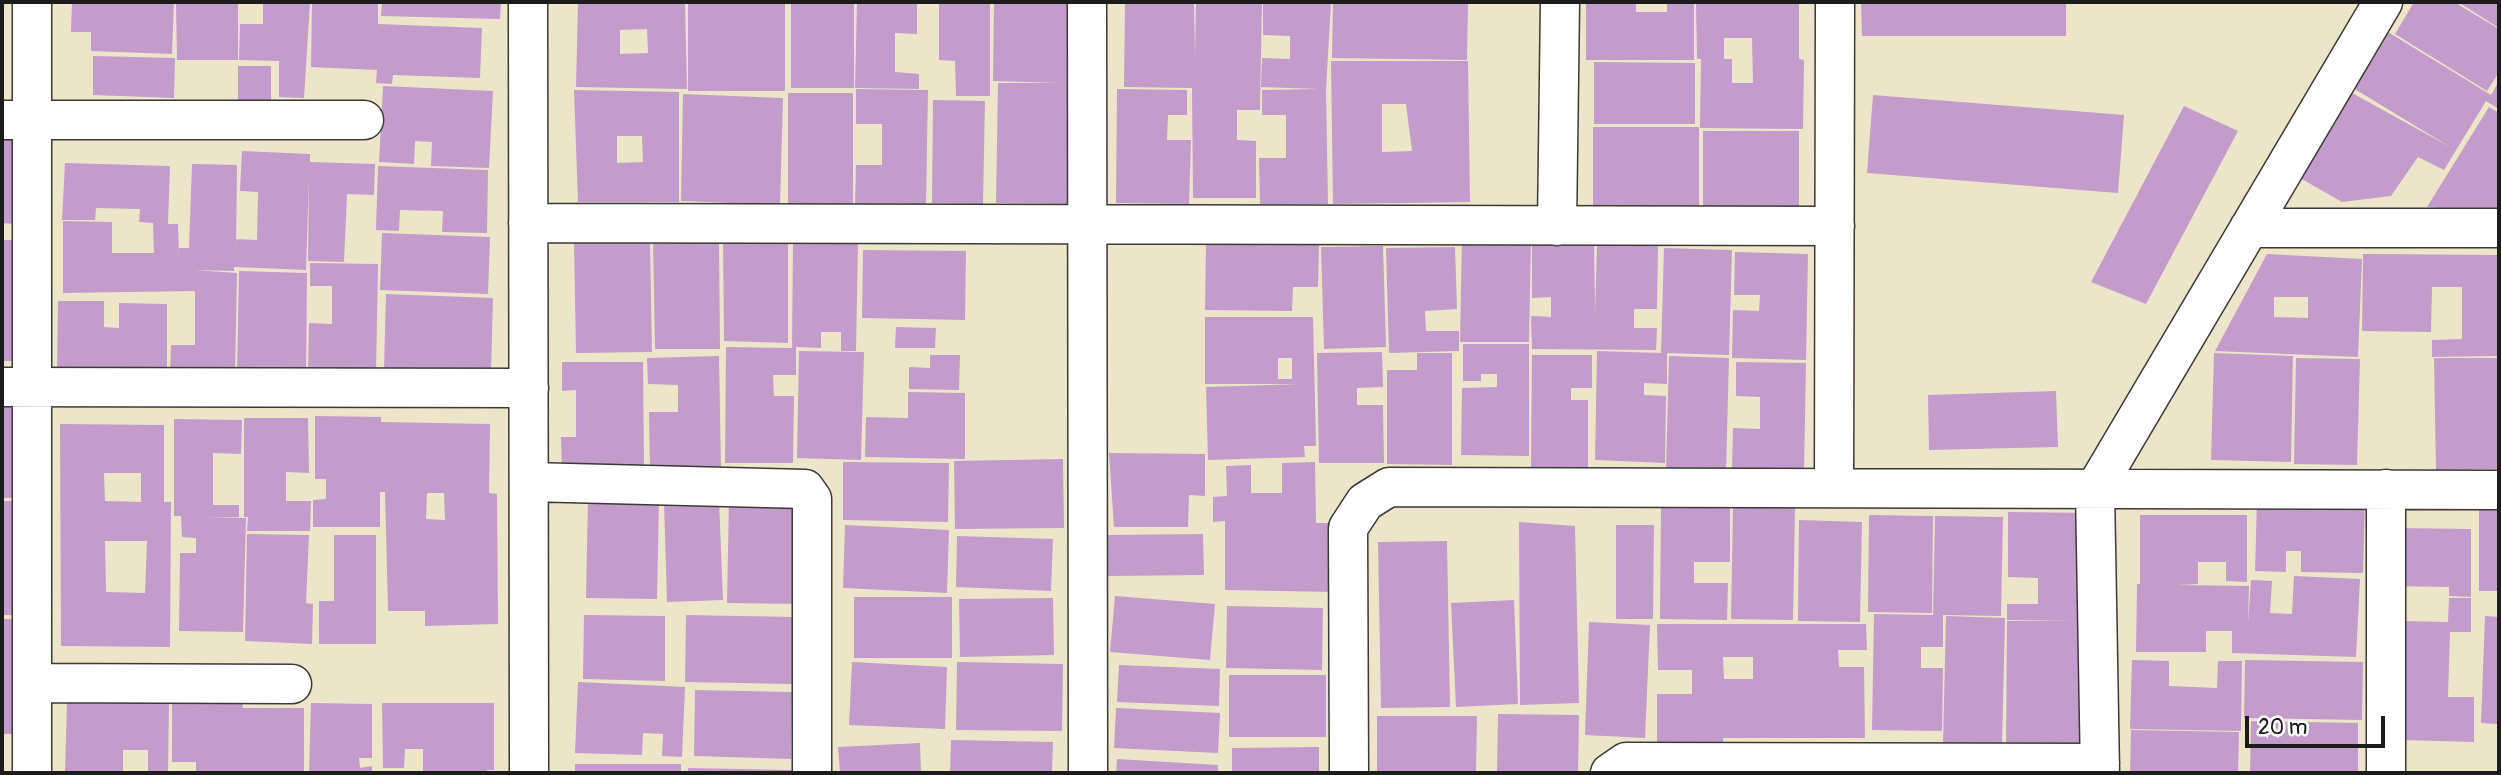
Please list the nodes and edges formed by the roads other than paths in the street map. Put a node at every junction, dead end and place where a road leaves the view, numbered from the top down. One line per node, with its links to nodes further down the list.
1 (32, 2): 7 (street)
2 (528, 2): 9 (street)
3 (1087, 2): 10 (street)
4 (1560, 2): 11 (street)
5 (1835, 2): 12 (street)
6 (2383, 2): 13 (street)
7 (17, 120): 8 (street); 15 (street)
8 (364, 120)
9 (528, 223): 10 (street); 16 (street)
10 (1087, 225): 11 (street); 28 (street)
11 (1557, 226): 12 (street)
12 (1835, 226): 18 (street)
13 (2249, 228): 14 (street); 19 (street)
14 (2499, 228)
15 (17, 387): 16 (street); 22 (street)
16 (529, 388): 17 (street)
17 (529, 481): 26 (street); 27 (street)
18 (1835, 488): 19 (street); 29 (street)
19 (2095, 489): 20 (street); 25 (street)
20 (2386, 489): 21 (street); 31 (street)
21 (2499, 490)
22 (33, 683): 23 (street); 24 (street)
23 (292, 684)
24 (22, 763)
25 (2100, 768): 30 (street)
26 (529, 773)
27 (812, 773)
28 (1088, 773)
29 (1349, 773)
30 (1610, 773)
31 (2386, 773)

